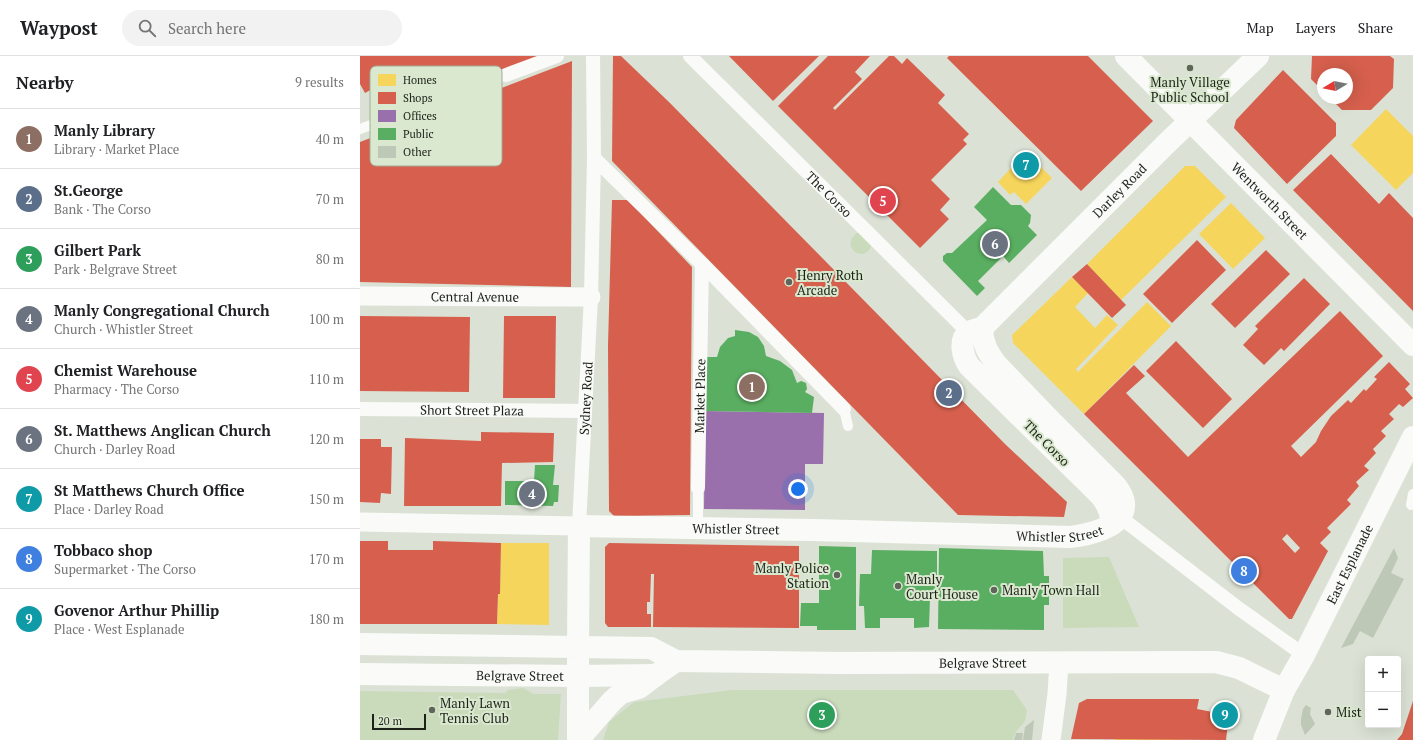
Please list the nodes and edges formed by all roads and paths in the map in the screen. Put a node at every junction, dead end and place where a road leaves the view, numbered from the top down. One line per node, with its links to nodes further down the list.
1 (557, 56): 6 (street)
2 (593, 56): 11 (street, Sydney Road)
3 (690, 56): 15 (street, The Corso)
4 (1126, 56): 8 (street, Wentworth Street)
5 (1258, 56): 8 (street, Darley Road)
6 (506, 74): 7 (lane)
7 (502, 76)
8 (1191, 122): 15 (street, Darley Road); 16 (street, Wentworth Street)
9 (370, 125): 10 (lane)
10 (360, 129)
11 (594, 158): 12 (street); 14 (street, Sydney Road)
12 (702, 264): 18 (street); 22 (street, Market Place)
13 (360, 296): 14 (street, Central Avenue)
14 (591, 297): 19 (street, Sydney Road)
15 (975, 330): 25 (street, The Corso)
16 (1413, 345)
17 (360, 409): 19 (street, Short Street Plaza)
18 (844, 409): 20 (lane)
19 (585, 411): 27 (street, Sydney Road)
20 (848, 426)
21 (1413, 437): 31 (street, East Esplanade)
22 (698, 488): 28 (lane, Market Place)
23 (1413, 494): 24 (lane)
24 (1411, 505)
25 (1116, 521): 28 (street, Whistler Street); 31 (street)
26 (360, 522): 27 (street, Whistler Street)
27 (579, 526): 28 (street, Whistler Street); 30 (street, Sydney Road)
28 (698, 528)
29 (360, 644): 30 (street, Belgrave Street)
30 (578, 647): 32 (street, Belgrave Street); 36 (street, Sydney Road)
31 (1304, 655): 37 (street, East Esplanade)
32 (676, 661): 33 (street, Belgrave Street); 35 (street)
33 (1059, 662): 37 (street, Belgrave Street); 39 (street)
34 (360, 674): 36 (street, Belgrave Street)
35 (656, 675): 36 (street, Belgrave Street); 38 (street)
36 (578, 676): 38 (street, Sydney Road)
37 (1284, 690): 40 (street, East Esplanade)
38 (578, 740)
39 (1051, 740)
40 (1264, 740)

